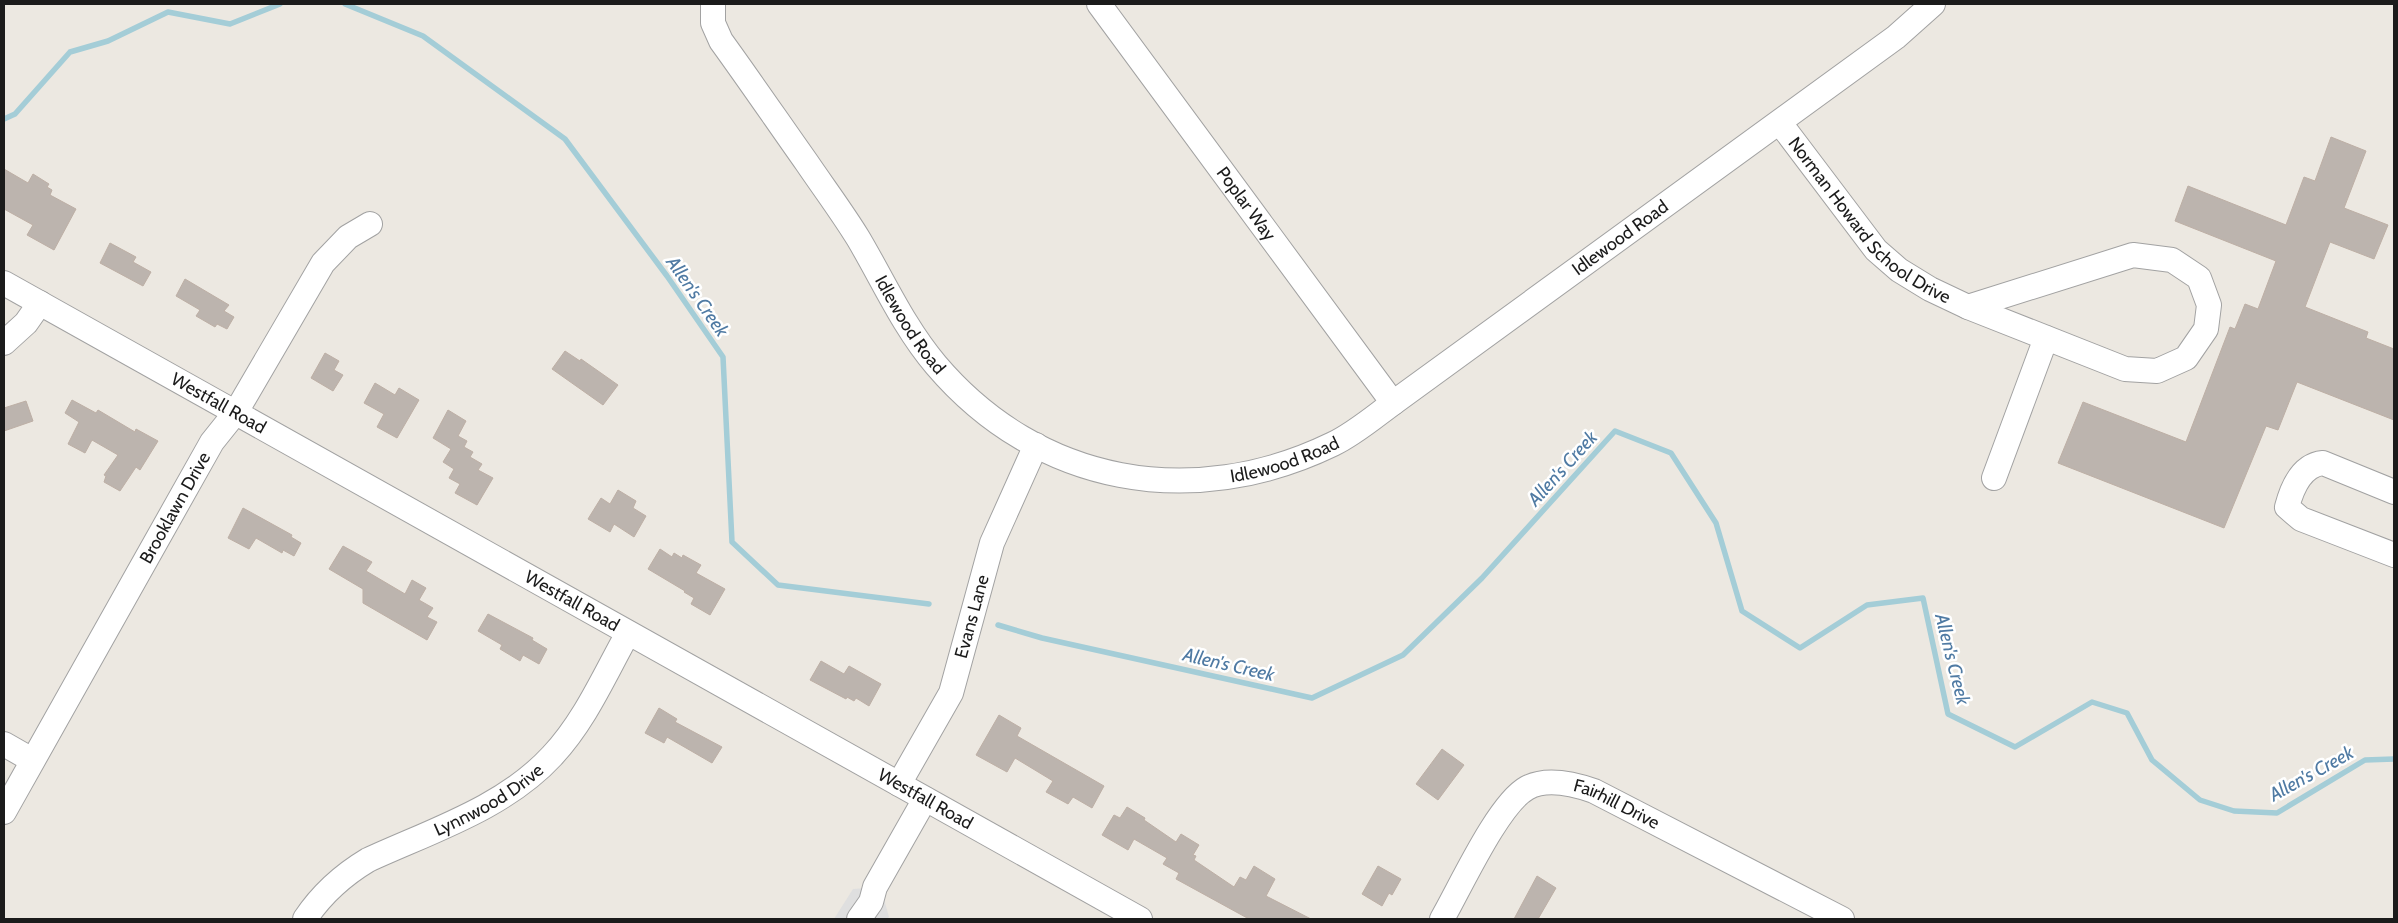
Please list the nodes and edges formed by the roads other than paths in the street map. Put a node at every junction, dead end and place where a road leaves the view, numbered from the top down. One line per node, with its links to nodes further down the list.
1 (1099, 4): 11 (street, Poplar Way)
2 (1933, 4): 4 (street, Idlewood Road)
3 (713, 14): 13 (street, Idlewood Road)
4 (1780, 123): 8 (street, Norman Howard School Drive); 11 (street, Idlewood Road)
5 (370, 224): 12 (street, Brooklawn Drive)
6 (4, 283): 7 (street, Westfall Road)
7 (40, 303): 10 (street); 12 (street, Westfall Road)
8 (1968, 307): 9 (street, Norman Howard School Drive); 9 (street, Norman Howard School Drive)
9 (2046, 338): 14 (street)
10 (4, 343)
11 (1393, 404): 13 (street, Idlewood Road)
12 (236, 412): 17 (street, Westfall Road); 19 (street, Brooklawn Drive)
13 (1036, 445): 20 (street, Evans Lane)
14 (1994, 478)
15 (2394, 492): 16 (street)
16 (2394, 555)
17 (628, 632): 20 (street, Westfall Road); 24 (street, Lynnwood Drive)
18 (4, 744): 19 (street)
19 (32, 760): 22 (street, Brooklawn Drive)
20 (899, 784): 21 (street, Westfall Road)
21 (925, 799): 23 (street, Westfall Road); 25 (street)
22 (4, 812)
23 (1130, 917)
24 (304, 919)
25 (860, 919)
26 (1442, 919): 27 (street, Fairhill Drive)
27 (1842, 919)

